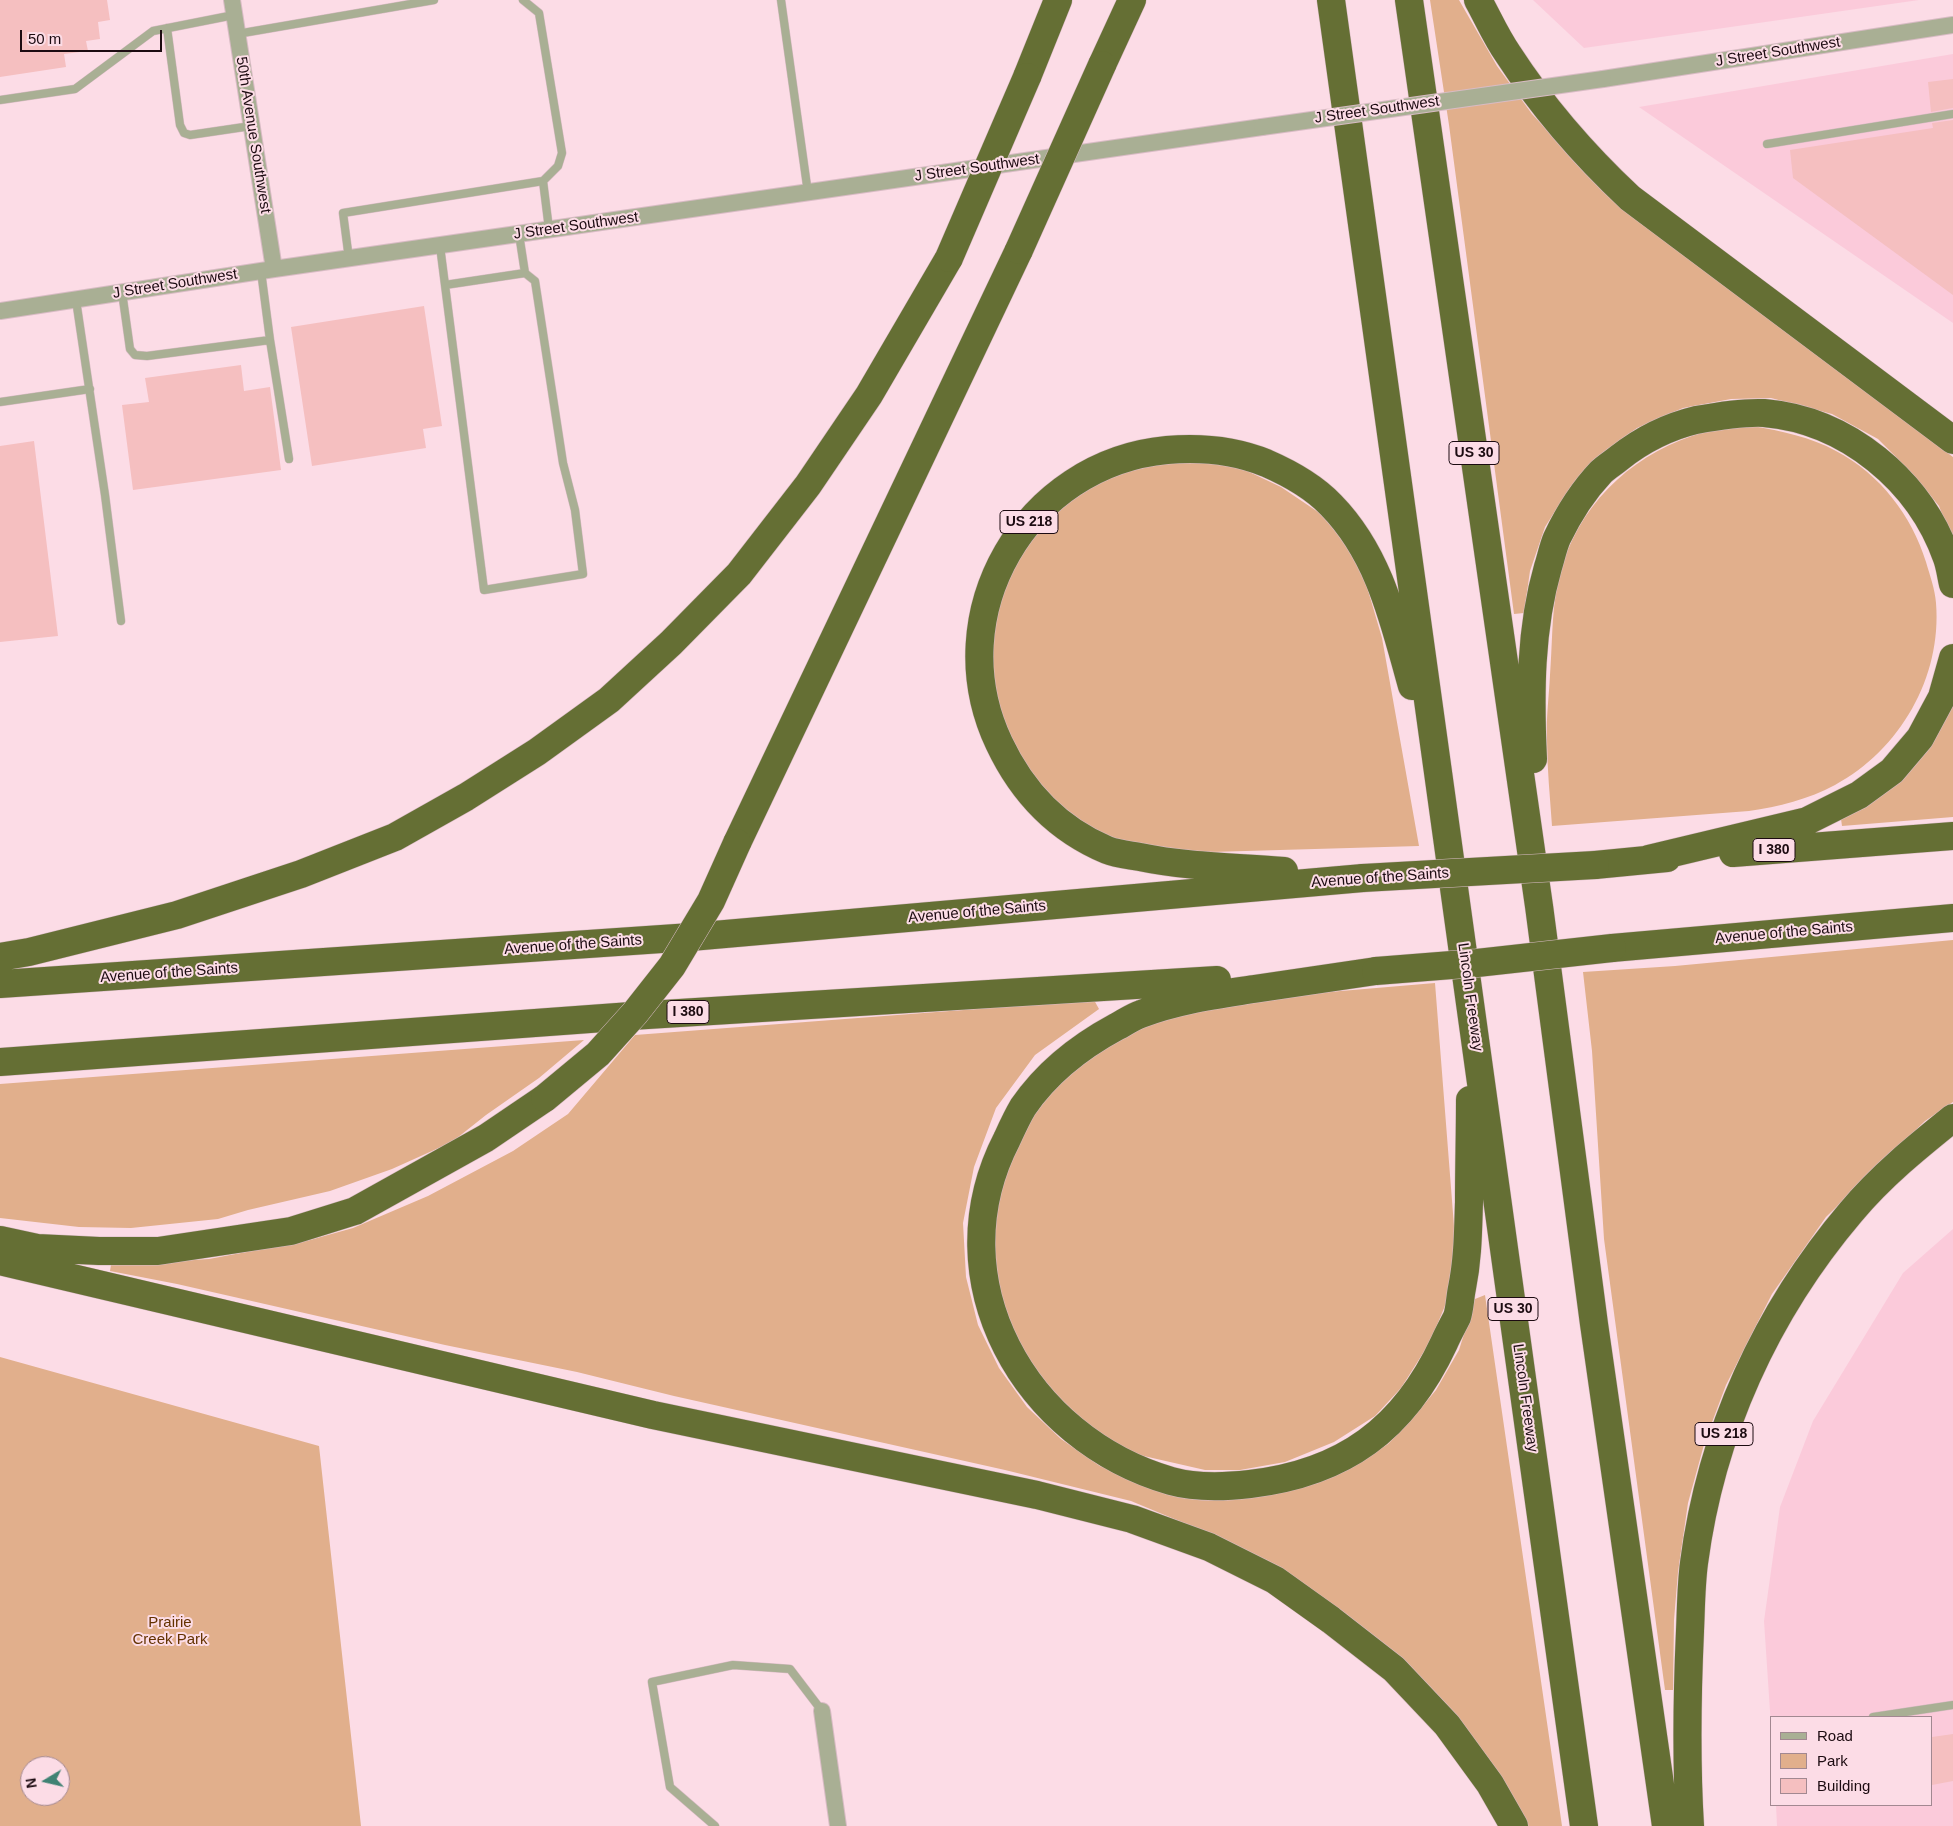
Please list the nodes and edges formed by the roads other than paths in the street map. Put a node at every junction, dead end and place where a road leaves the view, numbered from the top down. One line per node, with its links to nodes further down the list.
1 (434, 0): 12 (lane)
2 (523, 0): 17 (lane)
3 (781, 0): 18 (lane)
4 (1058, 0): 43 (highway, bridge)
5 (1132, 0): 49 (highway, bridge)
6 (1331, 0): 37 (highway, US 30)
7 (1409, 0): 41 (highway, US 30)
8 (1478, 0): 32 (highway)
9 (233, 7): 11 (lane); 12 (street, 50th Avenue Southwest)
10 (1953, 25): 18 (street, J Street Southwest, bridge)
11 (167, 28): 13 (lane); 15 (lane)
12 (237, 34): 15 (street, 50th Avenue Southwest)
13 (0, 100)
14 (1953, 114): 16 (lane)
15 (251, 126): 23 (street, 50th Avenue Southwest)
16 (1767, 144)
17 (543, 180): 19 (lane); 22 (lane)
18 (808, 193): 19 (street, J Street Southwest)
19 (550, 230): 20 (street, J Street Southwest)
20 (518, 234): 21 (street, J Street Southwest); 24 (lane)
21 (440, 246): 22 (street, J Street Southwest); 25 (lane)
22 (349, 259): 23 (street, J Street Southwest)
23 (267, 270): 26 (street, J Street Southwest); 29 (lane)
24 (525, 273): 25 (lane); 25 (lane)
25 (445, 285)
26 (122, 292): 27 (street, J Street Southwest); 29 (lane)
27 (76, 300): 28 (street, J Street Southwest); 30 (lane)
28 (0, 311)
29 (270, 340): 33 (lane)
30 (90, 389): 31 (lane); 35 (lane)
31 (0, 402)
32 (1953, 440)
33 (289, 459)
34 (1953, 584): 41 (highway)
35 (121, 621)
36 (1953, 658): 39 (highway)
37 (1441, 792): 40 (highway, US 218); 46 (highway, Lincoln Freeway / US 30)
38 (1953, 836): 39 (highway, Avenue of the Saints / I 380)
39 (1648, 859): 40 (highway, Avenue of the Saints / I 380, bridge)
40 (1363, 878): 45 (highway, Avenue of the Saints / I 380)
41 (1539, 906): 58 (highway, US 30)
42 (1953, 918): 44 (highway, Avenue of the Saints / I 380, bridge)
43 (0, 957)
44 (1376, 971): 46 (highway); 47 (highway, Avenue of the Saints / I 380)
45 (0, 984)
46 (1472, 1009): 57 (highway, Lincoln Freeway / US 30)
47 (0, 1062)
48 (1953, 1118): 59 (highway, US 218)
49 (0, 1240)
50 (0, 1261): 56 (highway)
51 (1953, 1705): 53 (lane)
52 (822, 1711): 54 (lane); 55 (street)
53 (1880, 1716)
54 (715, 1826)
55 (838, 1826)
56 (1514, 1826)
57 (1584, 1826)
58 (1666, 1826)
59 (1690, 1826)

